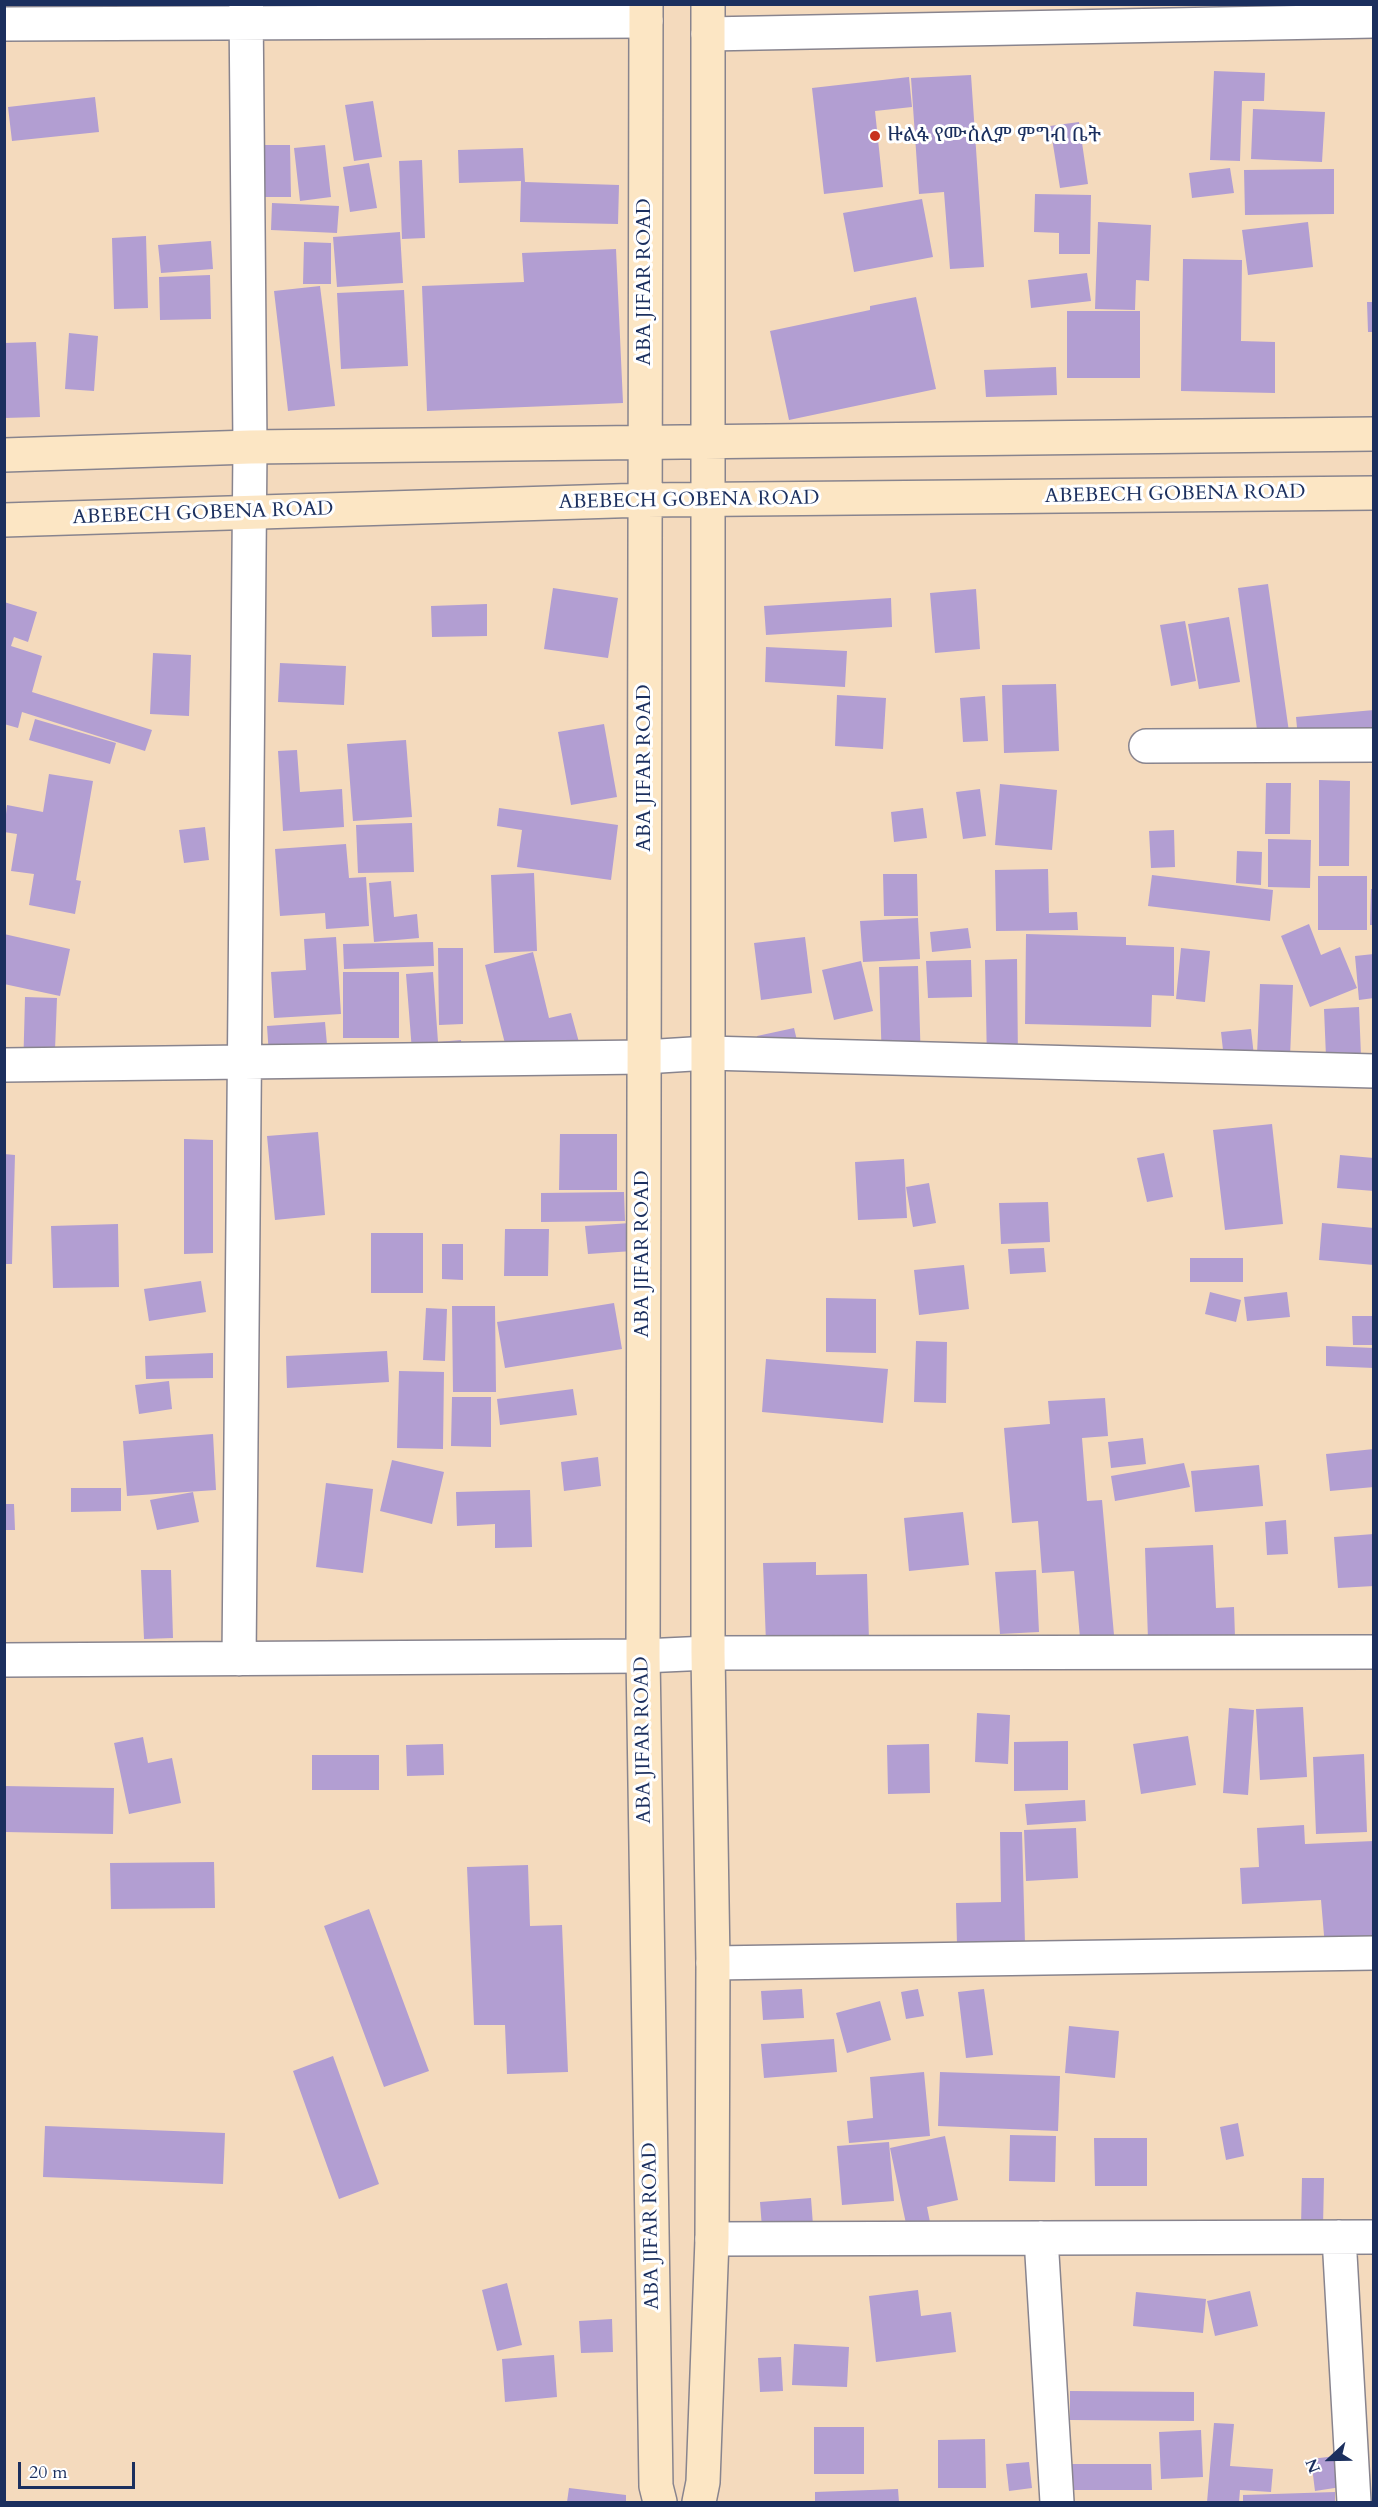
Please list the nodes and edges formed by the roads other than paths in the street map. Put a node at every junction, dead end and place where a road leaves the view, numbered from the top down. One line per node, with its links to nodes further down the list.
1 (247, 13): 2 (street); 5 (street); 9 (street)
2 (646, 13): 7 (street, ABA JIFAR ROAD)
3 (708, 19): 4 (street); 8 (street)
4 (1374, 21)
5 (4, 24)
6 (1374, 434): 8 (street)
7 (644, 442): 8 (street); 9 (street); 12 (street, ABA JIFAR ROAD)
8 (709, 442): 13 (street)
9 (250, 447): 10 (street); 14 (street)
10 (4, 455)
11 (1374, 492): 13 (street, ABEBECH GOBENA ROAD)
12 (646, 500): 13 (street, ABEBECH GOBENA ROAD); 14 (street, ABEBECH GOBENA ROAD); 19 (street, ABA JIFAR ROAD)
13 (708, 500): 18 (street)
14 (249, 513): 15 (street, ABEBECH GOBENA ROAD); 20 (street)
15 (4, 520)
16 (1374, 745): 17 (street)
17 (1146, 746)
18 (708, 1053): 19 (street); 22 (street); 24 (street)
19 (644, 1057): 20 (street); 25 (street, ABA JIFAR ROAD)
20 (244, 1062): 21 (street); 26 (street)
21 (4, 1065)
22 (1374, 1071)
23 (1374, 1652): 24 (street)
24 (708, 1653): 25 (street); 29 (street)
25 (643, 1656): 26 (street); 34 (street, ABA JIFAR ROAD)
26 (239, 1659): 27 (street)
27 (4, 1660)
28 (1374, 1953): 29 (street)
29 (713, 1963): 33 (street)
30 (1339, 2237): 31 (street); 32 (street); 37 (street)
31 (1374, 2237)
32 (1041, 2238): 33 (street); 36 (street)
33 (712, 2239): 35 (street)
34 (660, 2502)
35 (699, 2502)
36 (1057, 2502)
37 (1354, 2502)

